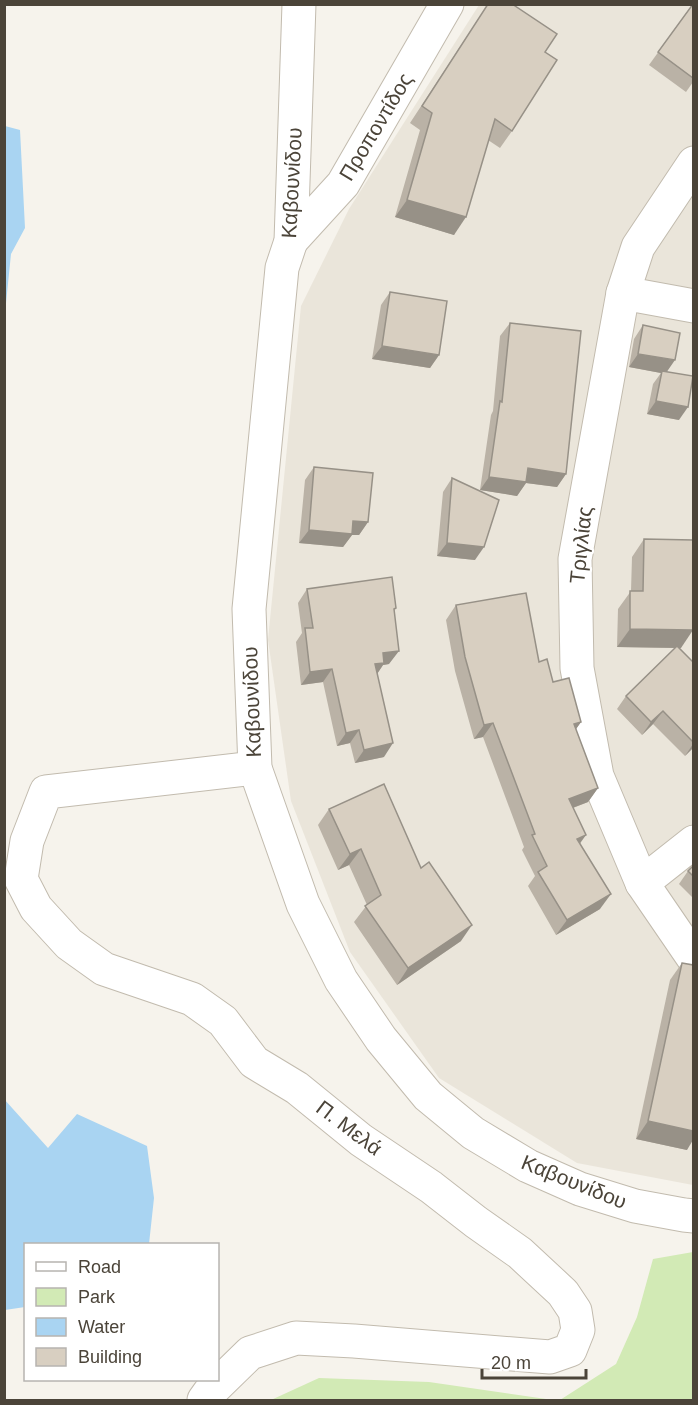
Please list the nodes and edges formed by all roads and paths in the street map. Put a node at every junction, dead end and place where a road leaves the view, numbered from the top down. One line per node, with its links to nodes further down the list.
1 (299, 4): 4 (street, Καβουνίδου)
2 (447, 4): 4 (street, Προποντίδος)
3 (693, 163): 5 (street, Τριγλίας)
4 (291, 241): 7 (street, Καβουνίδου)
5 (622, 293): 6 (street); 9 (street, Τριγλίας)
6 (693, 306)
7 (255, 768): 11 (street, Καβουνίδου); 12 (street, Π. Μελά)
8 (693, 842): 9 (street)
9 (642, 883): 10 (street, Τριγλίας)
10 (693, 959)
11 (693, 1215)
12 (204, 1401)

